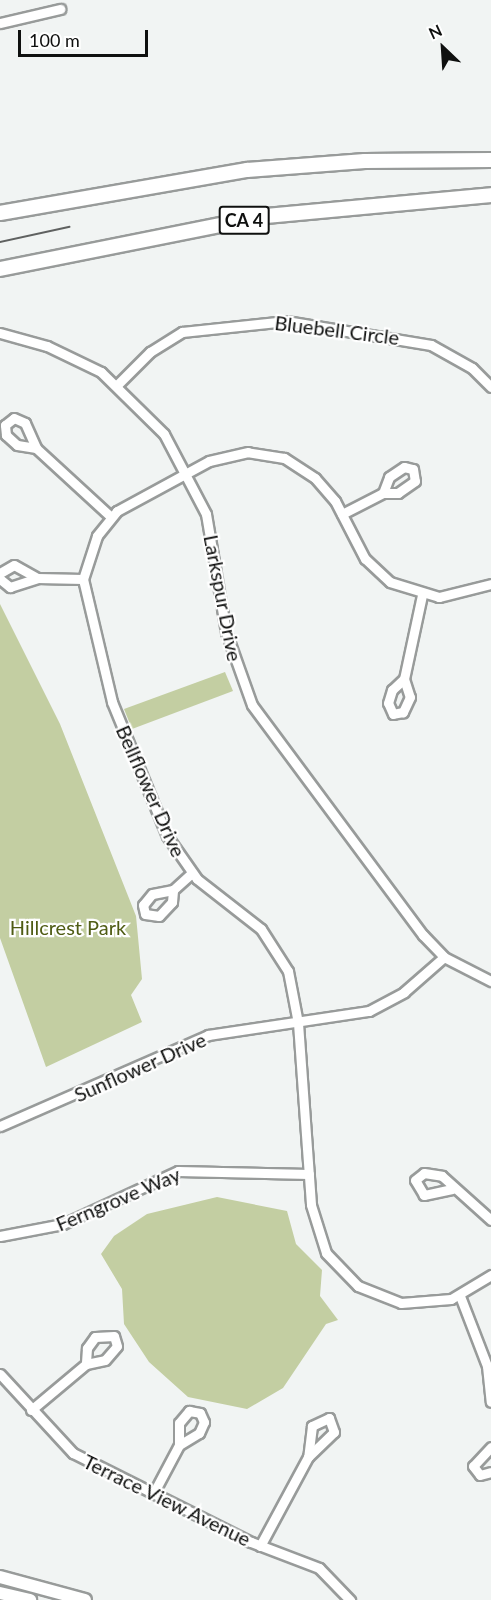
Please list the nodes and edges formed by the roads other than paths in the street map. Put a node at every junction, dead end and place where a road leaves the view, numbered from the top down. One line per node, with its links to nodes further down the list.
1 (60, 9): 2 (street)
2 (0, 23)
3 (491, 160): 5 (highway)
4 (491, 195): 6 (highway, CA 4)
5 (0, 213)
6 (0, 269)
7 (0, 333): 8 (street, Larkspur Drive)
8 (117, 385): 9 (street, Bluebell Circle); 11 (street, Larkspur Drive)
9 (491, 387)
10 (36, 448): 14 (street)
11 (188, 471): 13 (street); 14 (street, Bellflower Drive); 24 (street, Larkspur Drive)
12 (383, 493): 13 (street)
13 (342, 514): 20 (street)
14 (111, 517): 18 (street, Bellflower Drive)
15 (0, 573): 16 (street)
16 (38, 578): 17 (street); 18 (street)
17 (0, 579)
18 (83, 579): 22 (street, Bellflower Drive)
19 (491, 584): 20 (street)
20 (422, 595): 21 (street)
21 (404, 679)
22 (191, 874): 23 (street); 26 (street, Bellflower Drive)
23 (173, 890)
24 (444, 957): 25 (street, Larkspur Drive); 26 (street, Sunflower Drive)
25 (491, 981)
26 (298, 1023): 27 (street, Sunflower Drive); 28 (street, Bellflower Drive)
27 (0, 1126)
28 (309, 1174): 31 (street, Ferngrove Way); 33 (street, Bellflower Drive)
29 (452, 1189): 30 (street)
30 (491, 1220)
31 (0, 1236)
32 (491, 1275): 33 (street, Bellflower Drive)
33 (460, 1296): 36 (street)
34 (86, 1364): 37 (street)
35 (0, 1374): 37 (street, Terrace View Avenue)
36 (491, 1402)
37 (31, 1410): 42 (street, Terrace View Avenue)
38 (179, 1445): 42 (street)
39 (491, 1447): 41 (street)
40 (308, 1457): 43 (street)
41 (491, 1472)
42 (153, 1494): 43 (street, Terrace View Avenue)
43 (260, 1546): 48 (street, Terrace View Avenue)
44 (0, 1577): 47 (main road)
45 (0, 1593): 46 (main road)
46 (30, 1600)
47 (85, 1600)
48 (350, 1600)

